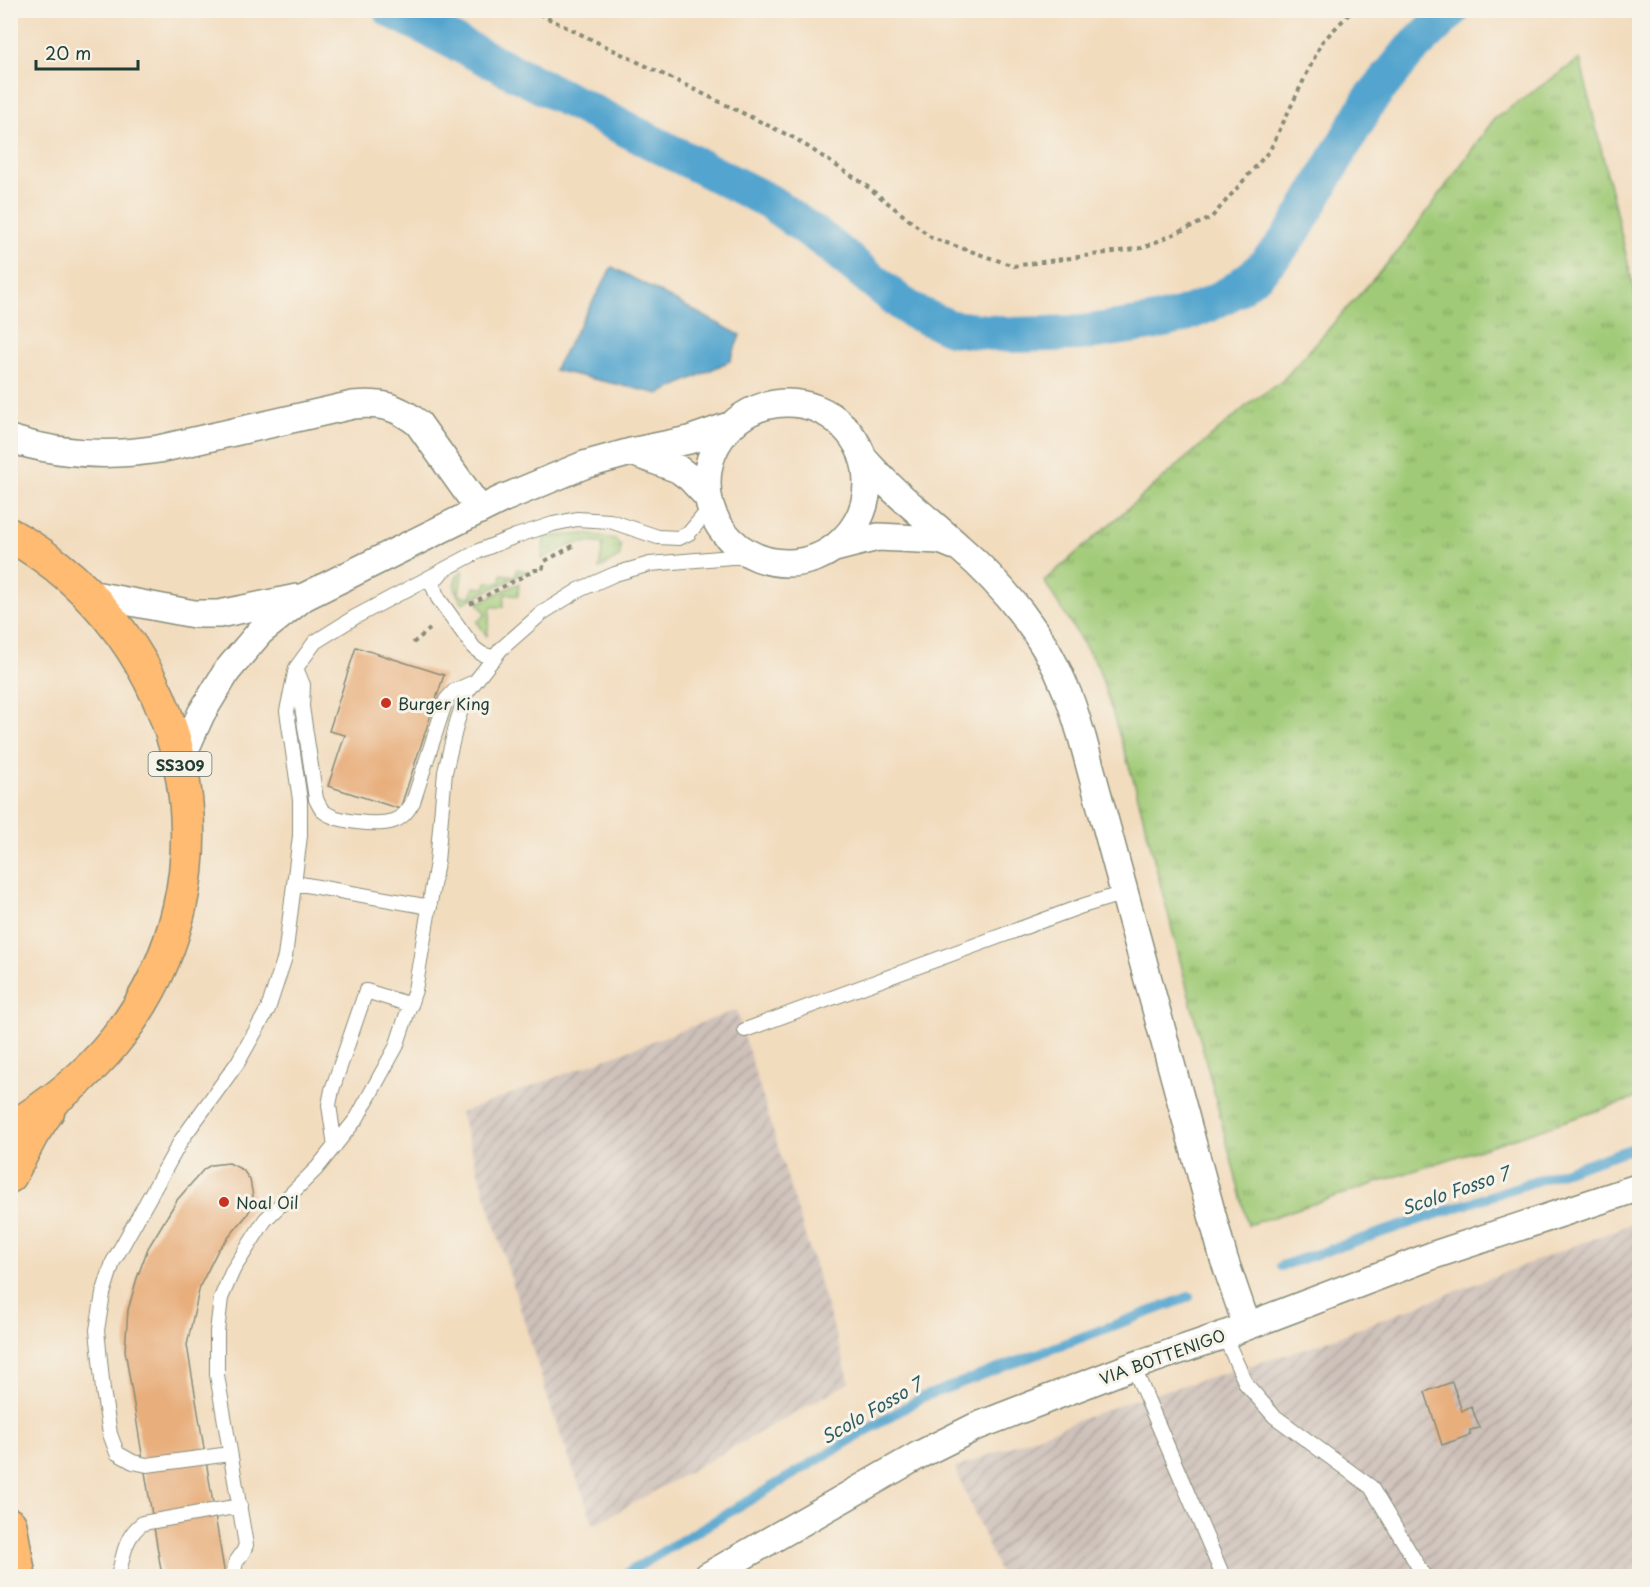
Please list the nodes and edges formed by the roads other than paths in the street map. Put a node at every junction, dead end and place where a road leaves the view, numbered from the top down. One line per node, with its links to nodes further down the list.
1 (732, 425): 3 (street); 4 (street); 5 (street)
2 (10, 439): 6 (street)
3 (631, 452): 5 (street); 6 (street)
4 (863, 458): 8 (street); 9 (street)
5 (709, 501): 10 (street); 11 (lane)
6 (480, 510): 13 (street)
7 (10, 535): 12 (main road, SS309)
8 (836, 548): 9 (street); 10 (street)
9 (962, 549): 19 (street)
10 (757, 557): 14 (lane)
11 (442, 571): 14 (lane); 15 (lane)
12 (89, 594): 13 (street); 17 (main road, SS309)
13 (304, 597): 17 (street)
14 (495, 658): 16 (lane)
15 (296, 668): 16 (lane); 18 (lane)
16 (474, 681): 20 (lane)
17 (180, 761): 23 (main road, SS309)
18 (295, 883): 20 (lane); 30 (lane)
19 (1124, 893): 22 (lane); 28 (street)
20 (430, 907): 21 (lane)
21 (411, 1005): 25 (lane); 25 (lane)
22 (745, 1030)
23 (54, 1101): 24 (main road, SS309); 26 (main road, SS309)
24 (10, 1129)
25 (335, 1146): 30 (lane)
26 (10, 1176)
27 (1640, 1186): 28 (street, VIA BOTTENIGO)
28 (1235, 1330): 29 (street, VIA BOTTENIGO); 38 (lane)
29 (1133, 1366): 36 (street, VIA BOTTENIGO); 37 (lane)
30 (230, 1454): 31 (lane)
31 (240, 1506): 34 (lane); 35 (lane)
32 (10, 1525): 33 (main road)
33 (19, 1576)
34 (118, 1576)
35 (233, 1576)
36 (708, 1576)
37 (1223, 1576)
38 (1424, 1576)

